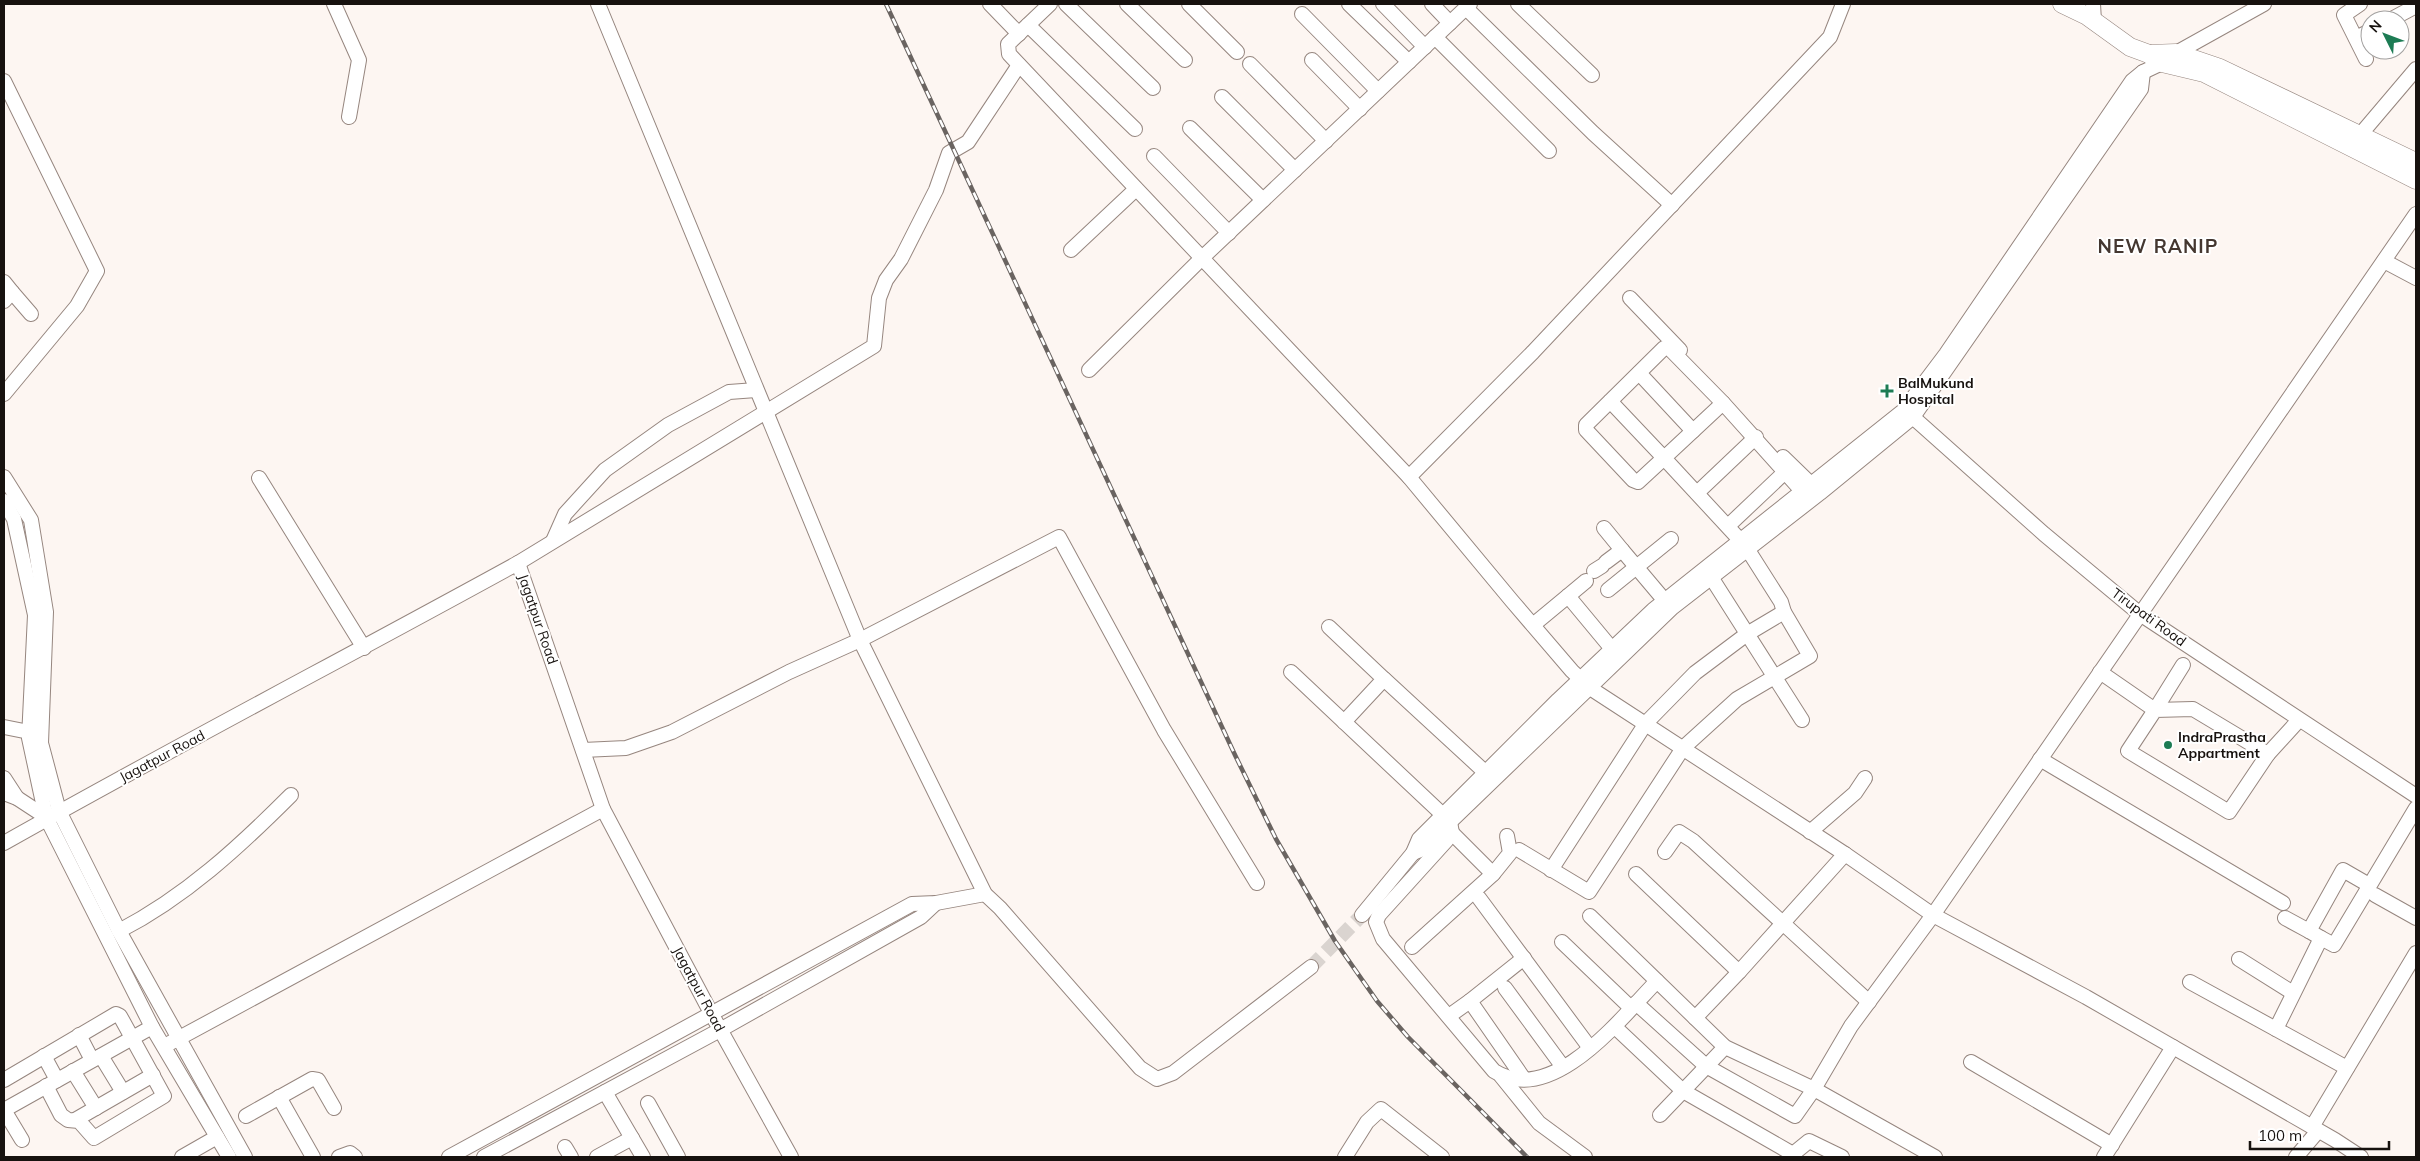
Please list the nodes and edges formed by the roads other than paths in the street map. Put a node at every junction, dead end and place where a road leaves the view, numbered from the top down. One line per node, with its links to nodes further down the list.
1 (334, 4): 40 (street)
2 (598, 4): 64 (street)
3 (990, 4): 20 (street)
4 (1050, 4): 20 (street)
5 (1066, 4): 36 (street)
6 (1127, 4): 28 (street)
7 (1190, 4): 26 (street)
8 (1348, 4): 30 (street)
9 (1383, 4): 25 (street)
10 (1432, 4): 19 (street)
11 (1518, 4): 34 (street)
12 (1843, 4): 52 (street)
13 (2062, 4): 17 (main road)
14 (2264, 4): 27 (street)
15 (2360, 4): 23 (street)
16 (1468, 6): 19 (street); 52 (street)
17 (2093, 12): 27 (main road)
18 (1302, 14): 37 (street)
19 (1450, 23): 22 (street)
20 (1024, 30): 32 (street); 42 (street)
21 (2360, 36): 23 (street)
22 (1435, 37): 25 (street); 45 (street)
23 (2356, 38): 24 (street)
24 (2360, 46)
25 (1425, 47): 30 (street)
26 (1237, 52)
27 (2162, 57): 43 (main road); 49 (main road); 69 (street)
28 (1185, 60)
29 (1312, 60): 39 (street)
30 (1409, 62): 37 (street)
31 (1250, 64): 44 (street)
32 (1019, 65): 50 (street); 68 (street)
33 (2416, 69): 43 (street)
34 (1592, 75)
35 (4, 81): 65 (street)
36 (1153, 88)
37 (1378, 91): 39 (street)
38 (1222, 97): 48 (street)
39 (1360, 109): 44 (street)
40 (349, 118)
41 (1190, 128): 51 (street)
42 (1136, 129)
43 (2360, 135): 47 (main road)
44 (1326, 141): 48 (street)
45 (1549, 151)
46 (1154, 156): 54 (street)
47 (2416, 162)
48 (1295, 170): 51 (street)
49 (2416, 180)
50 (1136, 189): 55 (street); 56 (street)
51 (1263, 200): 54 (street)
52 (1672, 205): 75 (street)
53 (2416, 214): 57 (street)
54 (1229, 233): 56 (street)
55 (1071, 250)
56 (1203, 257): 62 (street); 75 (street)
57 (2384, 261): 58 (street); 93 (street)
58 (2416, 278)
59 (6, 292): 61 (street)
60 (1630, 298): 77 (street)
61 (31, 314)
62 (1089, 370)
63 (1639, 373): 66 (street); 67 (street); 70 (street)
64 (756, 390): 68 (street); 83 (street)
65 (4, 394)
66 (1610, 402): 72 (street); 72 (street)
67 (1723, 403): 70 (street); 71 (street)
68 (765, 412): 83 (street); 97 (street)
69 (1909, 413): 77 (street); 93 (street, Tirupati Road)
70 (1694, 431): 72 (street)
71 (1756, 437): 73 (street); 78 (street)
72 (1664, 458): 78 (street)
73 (1786, 472): 77 (street); 80 (street)
74 (4, 477): 126 (street)
75 (1409, 477): 94 (street)
76 (259, 478): 98 (street)
77 (1811, 490): 84 (street)
78 (1697, 493): 80 (street)
79 (4, 501): 112 (street)
80 (1728, 526): 84 (street)
81 (1604, 528): 85 (street)
82 (1670, 539): 87 (street)
83 (552, 541): 86 (street)
84 (1744, 545): 88 (street); 91 (street); 92 (street)
85 (1622, 550): 87 (street); 90 (street)
86 (518, 562): 98 (street, Jagatpur Road); 114 (street, Jagatpur Road)
87 (1637, 566): 89 (street); 91 (street)
88 (1711, 577): 96 (street); 105 (street)
89 (1608, 590)
90 (1568, 596): 94 (street); 99 (street)
91 (1665, 601): 99 (street)
92 (1784, 612): 96 (street); 103 (street)
93 (2140, 614): 102 (street); 108 (street, Tirupati Road)
94 (1533, 625): 105 (street)
95 (1329, 627): 104 (street)
96 (1747, 634): 103 (street); 110 (street)
97 (860, 640): 114 (street); 138 (street); 140 (street)
98 (364, 648): 126 (street, Jagatpur Road)
99 (1612, 649): 105 (street)
100 (2183, 665): 106 (street)
101 (1291, 672): 109 (street)
102 (2100, 672): 106 (street); 116 (street)
103 (1774, 677): 107 (street); 113 (street)
104 (1384, 679): 109 (street); 117 (street)
105 (1585, 684): 110 (street); 117 (street); 128 (street)
106 (2155, 710): 115 (street); 115 (street)
107 (1802, 720)
108 (2299, 720): 115 (street); 122 (street, Tirupati Road)
109 (1344, 722): 128 (street)
110 (1646, 723): 113 (street); 135 (street)
111 (4, 727): 112 (street)
112 (29, 732): 127 (street)
113 (1683, 748): 129 (street); 135 (street)
114 (583, 750): 125 (street, Jagatpur Road)
115 (2268, 754)
116 (2040, 759): 143 (street); 145 (street)
117 (1486, 773): 128 (street)
118 (4, 778): 123 (street)
119 (1866, 778): 129 (street)
120 (4, 793): 123 (street)
121 (291, 795): 150 (street)
122 (2416, 796)
123 (17, 798): 127 (street)
124 (2416, 808): 139 (street)
125 (603, 809): 169 (street, Jagatpur Road); 178 (street)
126 (59, 811): 127 (street, Jagatpur Road); 150 (street)
127 (46, 817): 131 (street, Jagatpur Road); 173 (street)
128 (1448, 823): 136 (street); 144 (street); 170 (street)
129 (1810, 832): 134 (street)
130 (1507, 836): 136 (street)
131 (4, 843)
132 (1519, 850): 135 (street)
133 (1665, 852): 149 (street)
134 (1845, 854): 145 (street); 149 (street)
135 (1551, 870)
136 (1493, 874): 155 (street)
137 (1636, 874): 161 (street)
138 (1257, 882)
139 (2372, 890): 148 (street); 151 (street); 152 (street)
140 (985, 894): 142 (street); 160 (street)
141 (1479, 898): 158 (street)
142 (936, 903): 153 (street); 157 (street)
143 (2283, 903)
144 (1362, 915)
145 (1933, 915): 167 (street); 181 (street)
146 (1590, 916): 162 (street)
147 (2285, 918): 151 (street)
148 (2416, 918)
149 (1784, 922): 161 (street); 167 (street)
150 (119, 931): 178 (street)
151 (2308, 931): 152 (street)
152 (2321, 938): 165 (street)
153 (843, 941): 157 (street); 169 (street)
154 (1562, 942): 168 (street)
155 (1412, 947)
156 (2416, 953): 188 (street)
157 (851, 956): 175 (street)
158 (1524, 958): 166 (street); 182 (street)
159 (2239, 959): 165 (street)
160 (1310, 967)
161 (1739, 972): 171 (street)
162 (1656, 981): 168 (street); 171 (street)
163 (2190, 982): 174 (street)
164 (1505, 988): 187 (street)
165 (2293, 993): 174 (street)
166 (1470, 1001): 170 (street); 192 (street)
167 (1869, 1002): 195 (street)
168 (1633, 1006): 172 (street); 186 (street)
169 (711, 1013): 175 (street, Jagatpur Road); 219 (street)
170 (1449, 1016): 191 (street)
171 (1695, 1018): 180 (street)
172 (1615, 1026): 182 (street); 196 (street)
173 (152, 1027): 177 (street); 179 (street)
174 (2276, 1029): 188 (street)
175 (720, 1030): 198 (street); 223 (street, Jagatpur Road)
176 (79, 1036): 177 (street); 183 (street); 184 (street)
177 (132, 1038): 184 (street); 190 (street)
178 (178, 1039): 179 (street); 215 (street)
179 (164, 1046): 208 (street)
180 (1725, 1047): 186 (street); 195 (street)
181 (2173, 1047): 207 (street); 211 (street)
182 (1590, 1048): 187 (street)
183 (44, 1056): 193 (street); 194 (street)
184 (97, 1058): 189 (street); 197 (street)
185 (1971, 1062): 211 (street)
186 (1706, 1066): 195 (street); 196 (street)
187 (1563, 1067): 192 (street)
188 (2347, 1068): 207 (street)
189 (74, 1071): 194 (street); 201 (street)
190 (153, 1076): 197 (street); 206 (street)
191 (1501, 1076): 192 (street); 226 (street)
192 (1524, 1079)
193 (4, 1080)
194 (52, 1083): 203 (street); 206 (street)
195 (1814, 1089): 228 (street)
196 (1683, 1091): 204 (street); 227 (street)
197 (123, 1092): 201 (street)
198 (605, 1092): 209 (street); 220 (street)
199 (279, 1097): 202 (street); 205 (street); 216 (street)
200 (648, 1103): 222 (street)
201 (96, 1108): 206 (street)
202 (334, 1108)
203 (4, 1110): 210 (street)
204 (1660, 1115)
205 (246, 1116)
206 (75, 1120)
207 (2315, 1129): 230 (street); 231 (street)
208 (217, 1137): 213 (street); 214 (street)
209 (632, 1138): 212 (street); 221 (street)
210 (22, 1140)
211 (2112, 1145): 229 (street)
212 (606, 1155)
213 (182, 1157)
214 (229, 1157)
215 (245, 1157)
216 (313, 1157)
217 (339, 1157): 218 (street)
218 (355, 1157)
219 (449, 1157)
220 (484, 1157)
221 (643, 1157)
222 (678, 1157)
223 (791, 1157)
224 (1345, 1157): 225 (street)
225 (1442, 1157)
226 (1585, 1157)
227 (1842, 1157)
228 (1935, 1157)
229 (2104, 1157)
230 (2296, 1157)
231 (2361, 1157)

